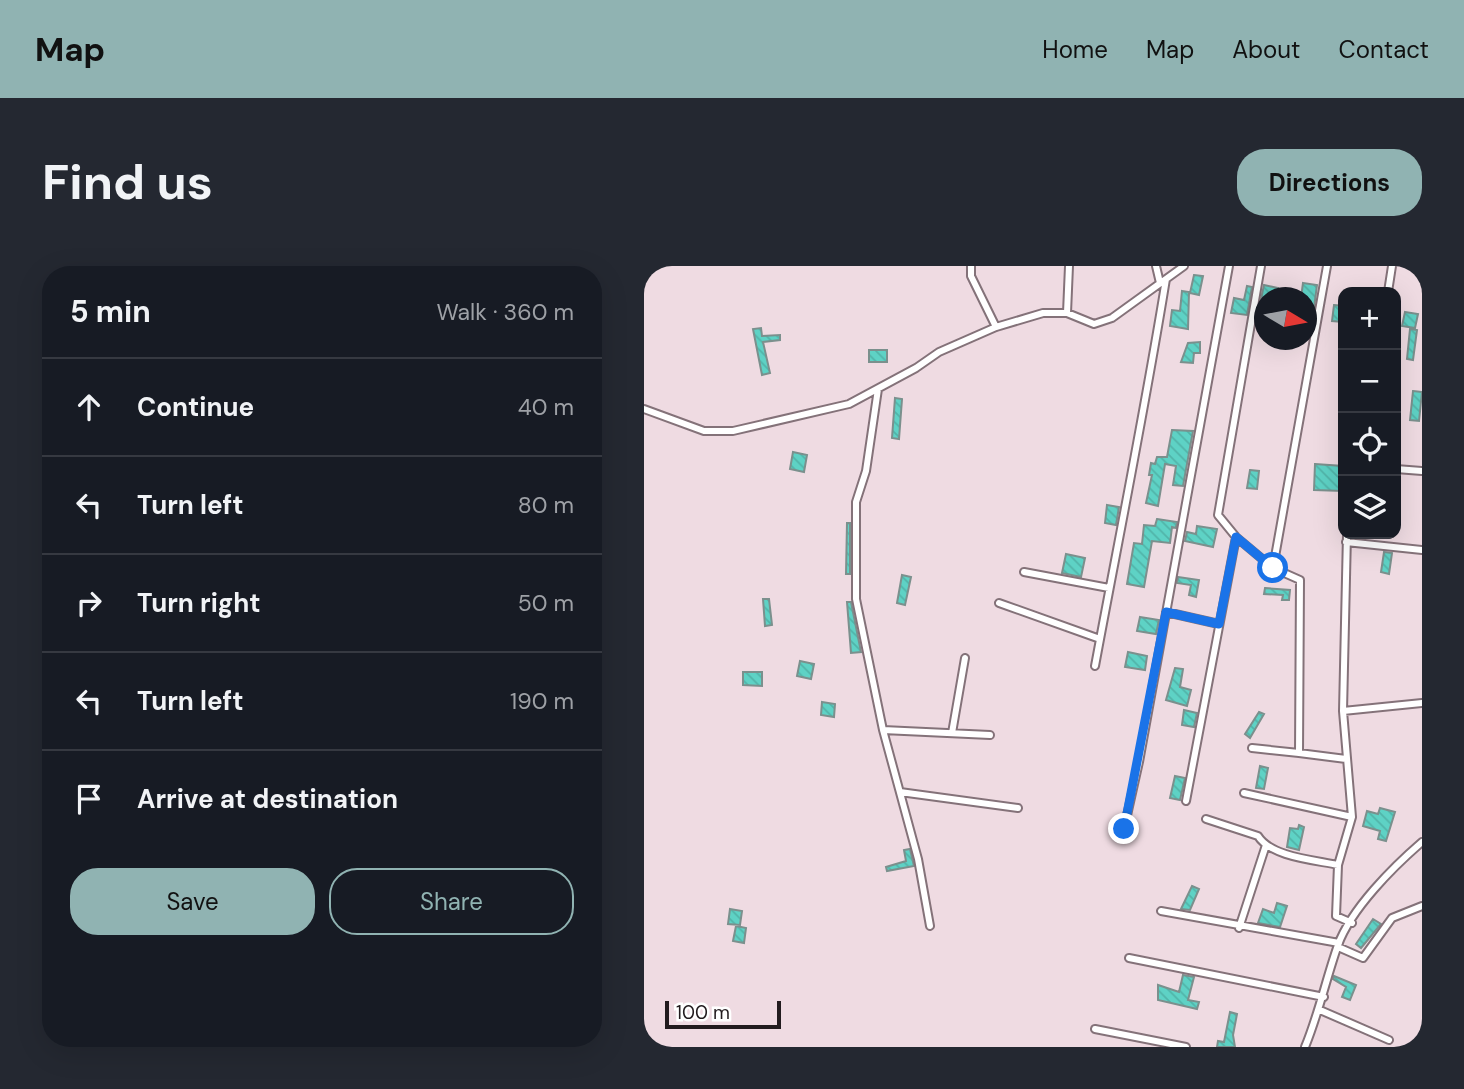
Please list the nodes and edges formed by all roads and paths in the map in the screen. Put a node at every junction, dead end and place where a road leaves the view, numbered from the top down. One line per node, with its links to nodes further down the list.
1 (971, 266): 12 (street)
2 (1069, 266): 11 (street)
3 (1156, 266): 9 (street)
4 (1184, 266): 9 (street)
5 (1229, 266): 25 (street)
6 (1261, 266): 17 (street)
7 (1327, 266): 21 (street)
8 (1392, 266): 10 (street)
9 (1163, 281): 11 (street); 23 (street)
10 (1389, 287)
11 (1068, 313): 12 (street)
12 (996, 327): 13 (street)
13 (878, 389): 14 (street); 32 (street)
14 (644, 410)
15 (1401, 469): 16 (street)
16 (1422, 471)
17 (1236, 537): 21 (street); 26 (street)
18 (1346, 539): 19 (street)
19 (1346, 542): 20 (street); 31 (street)
20 (1422, 550)
21 (1273, 568): 36 (street)
22 (1024, 572): 23 (street)
23 (1109, 588): 27 (street)
24 (999, 603): 27 (street)
25 (1166, 612): 26 (street); 44 (street)
26 (1219, 624): 40 (street)
27 (1100, 639): 29 (street)
28 (965, 658): 33 (street)
29 (1095, 666)
30 (1422, 703): 31 (street)
31 (1343, 711): 37 (street)
32 (883, 730): 33 (street); 38 (street)
33 (952, 733): 34 (street)
34 (990, 735)
35 (1252, 748): 36 (street)
36 (1298, 753): 37 (street)
37 (1346, 759): 42 (street)
38 (900, 792): 41 (street); 51 (street)
39 (1244, 793): 42 (street)
40 (1186, 802)
41 (1018, 808)
42 (1352, 817): 47 (street)
43 (1206, 819): 46 (street)
44 (1124, 829)
45 (1422, 842): 50 (street)
46 (1266, 845): 47 (street); 52 (street)
47 (1338, 865): 50 (street)
48 (1422, 906): 53 (street)
49 (1161, 911): 52 (street)
50 (1352, 923): 53 (street)
51 (930, 926)
52 (1239, 928): 53 (street)
53 (1338, 945): 55 (street)
54 (1129, 958): 55 (street)
55 (1324, 997): 56 (street)
56 (1320, 1010): 58 (street); 60 (street)
57 (1096, 1029): 59 (street)
58 (1388, 1040)
59 (1186, 1047)
60 (1305, 1047)

